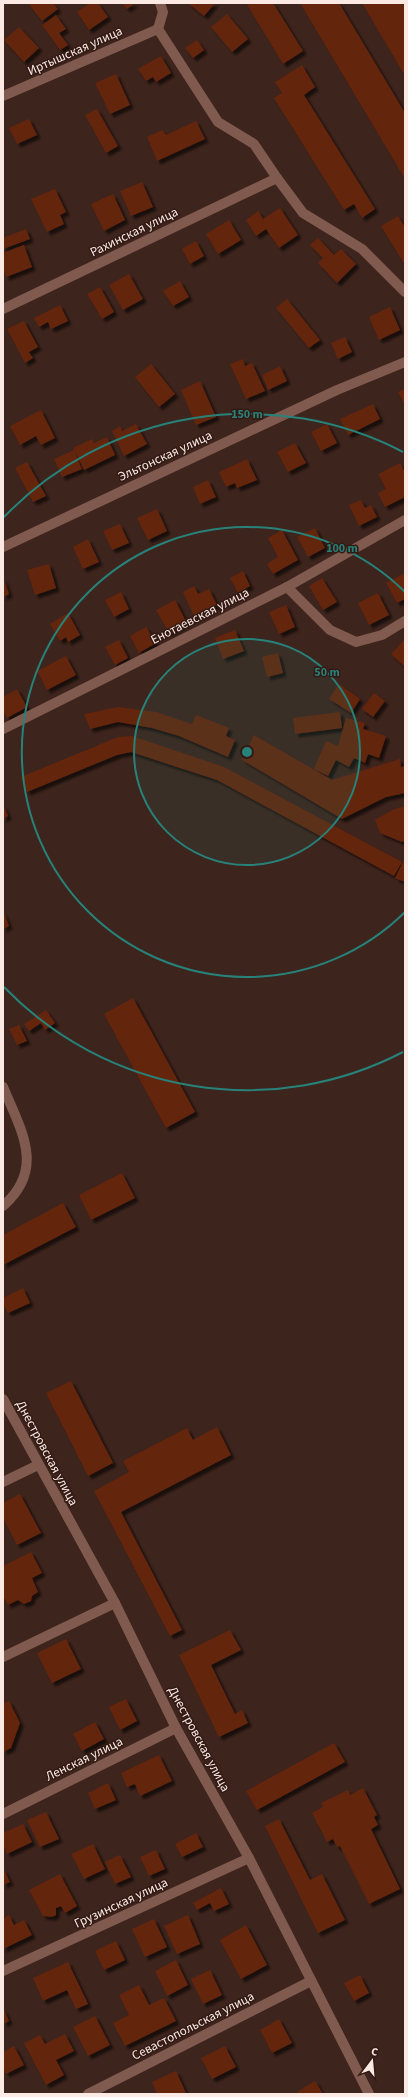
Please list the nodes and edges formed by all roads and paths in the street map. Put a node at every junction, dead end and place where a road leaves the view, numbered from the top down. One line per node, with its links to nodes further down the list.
1 (160, 3): 2 (street)
2 (158, 29): 3 (street, Иртышская улица); 4 (street)
3 (3, 96)
4 (277, 178): 5 (street); 6 (street, Рахинская улица)
5 (405, 292)
6 (3, 309)
7 (405, 362): 9 (street, Эльтонская улица)
8 (405, 520): 10 (street, Енотаевская улица)
9 (3, 547)
10 (287, 587): 11 (street); 12 (street, Енотаевская улица)
11 (405, 622)
12 (3, 730)
13 (3, 1087): 14 (street)
14 (3, 1206)
15 (3, 1399): 16 (street, Днестровская улица)
16 (38, 1465): 17 (street); 18 (street, Днестровская улица)
17 (3, 1482)
18 (115, 1603): 19 (street); 20 (street, Днестровская улица)
19 (3, 1657)
20 (176, 1728): 21 (street, Ленская улица); 22 (street, Днестровская улица)
21 (3, 1814)
22 (249, 1858): 23 (street, Грузинская улица); 24 (street, Днестровская улица)
23 (3, 1971)
24 (311, 1981): 25 (street, Севастопольская улица); 26 (street, Днестровская улица)
25 (88, 2094)
26 (369, 2094)

